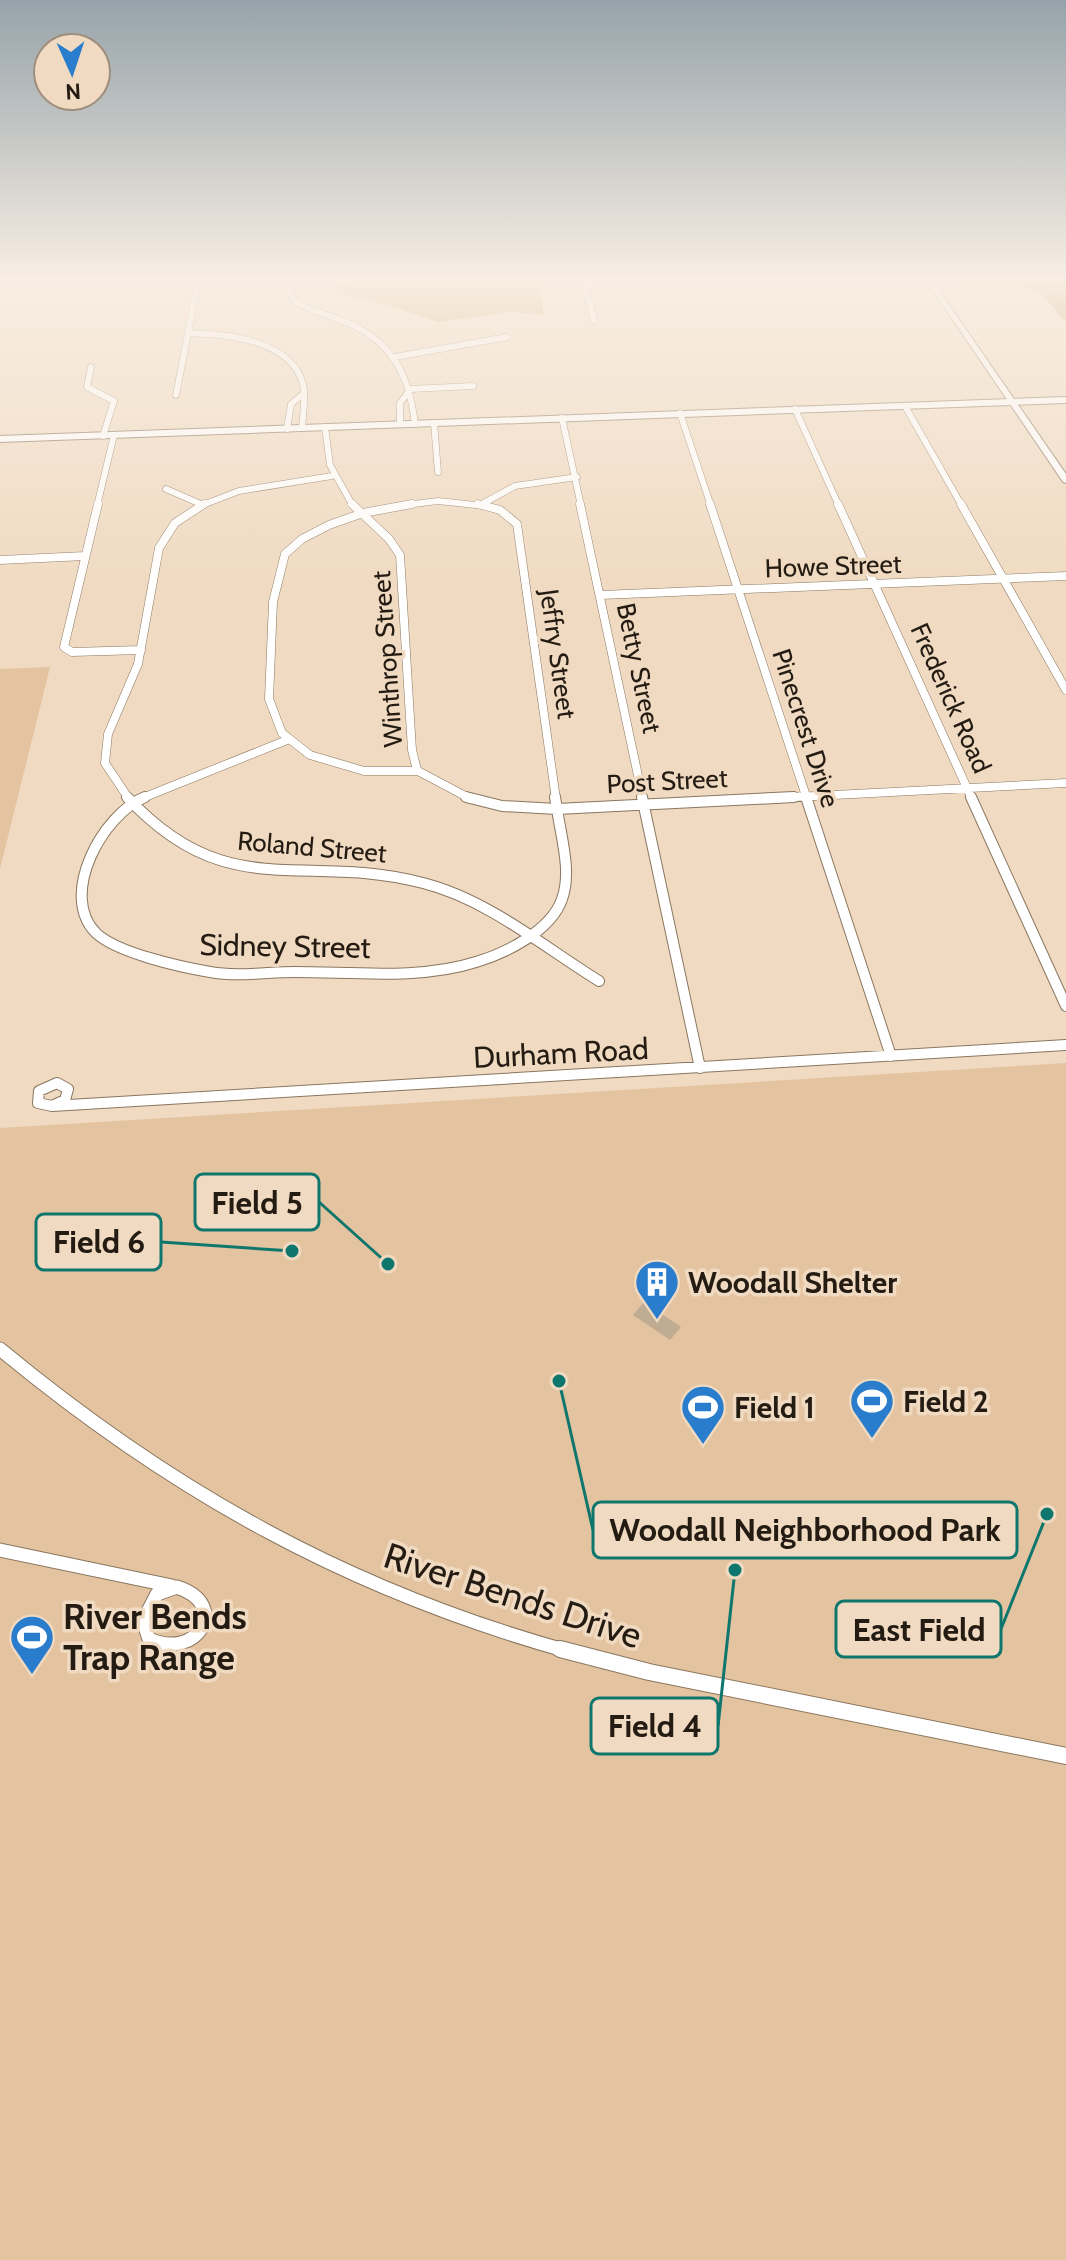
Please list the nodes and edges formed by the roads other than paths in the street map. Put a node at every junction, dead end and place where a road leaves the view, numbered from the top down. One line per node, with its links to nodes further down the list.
1 (88, 381): 22 (street)
2 (179, 381): 8 (street)
3 (301, 381): 9 (street)
4 (409, 381): 7 (street)
5 (999, 381): 11 (street)
6 (473, 386): 7 (street)
7 (411, 389): 17 (street); 18 (street)
8 (176, 395)
9 (302, 395): 20 (street); 21 (street)
10 (1066, 400): 11 (main road)
11 (1012, 401): 12 (main road); 27 (street)
12 (905, 406): 13 (main road); 35 (street)
13 (795, 409): 14 (main road); 36 (street, Frederick Road)
14 (680, 413): 15 (main road); 37 (street, Pinecrest Drive)
15 (562, 418): 16 (main road); 26 (street, Betty Street)
16 (434, 423): 18 (main road); 24 (street)
17 (400, 424): 18 (main road); 19 (main road)
18 (415, 424)
19 (325, 427): 20 (main road); 25 (street, Winthrop Street)
20 (302, 428): 21 (main road)
21 (287, 429): 22 (main road)
22 (108, 436): 23 (main road); 32 (street)
23 (0, 439)
24 (438, 472)
25 (332, 476): 30 (street, Roland Street); 31 (street, Winthrop Street)
26 (577, 477): 29 (street); 38 (street, Betty Street)
27 (1066, 480)
28 (166, 489): 30 (street)
29 (482, 504): 31 (street, Jeffry Street); 48 (street, Jeffry Street)
30 (203, 505): 39 (street, Roland Street)
31 (361, 514): 41 (street, Jeffry Street); 42 (street, Winthrop Street)
32 (85, 556): 33 (street); 39 (street)
33 (0, 560)
34 (1066, 576): 35 (street, Howe Street)
35 (1003, 579): 36 (street, Howe Street); 40 (street)
36 (875, 584): 37 (street, Howe Street); 44 (street, Frederick Road)
37 (737, 590): 38 (street, Howe Street); 45 (street, Pinecrest Drive)
38 (601, 595): 47 (street, Betty Street)
39 (141, 650): 46 (street, Roland Street)
40 (1066, 690)
41 (287, 740): 42 (street, Post Street); 46 (street)
42 (417, 770): 48 (street, Post Street)
43 (1066, 783): 44 (street, Post Street)
44 (968, 788): 45 (street, Post Street); 51 (street, Frederick Road)
45 (806, 797): 47 (street, Post Street); 53 (street, Pinecrest Drive)
46 (132, 802): 49 (street, Roland Street); 49 (street, Sidney Street)
47 (645, 805): 48 (street, Post Street); 54 (street, Betty Street)
48 (558, 809): 49 (street, Jeffry Street)
49 (527, 938): 50 (street, Roland Street)
50 (599, 981)
51 (1066, 1006)
52 (1066, 1045): 53 (street, Durham Road)
53 (891, 1056): 54 (street, Durham Road)
54 (700, 1068): 56 (street, Durham Road)
55 (68, 1089): 56 (street); 57 (street); 57 (street)
56 (78, 1104): 57 (street, Durham Road)
57 (52, 1106)
58 (0, 1349): 63 (street, River Bends Drive)
59 (0, 1550): 60 (street)
60 (151, 1582): 61 (street); 62 (street)
61 (177, 1587): 62 (street); 62 (street)
62 (150, 1602)
63 (1066, 1756)

